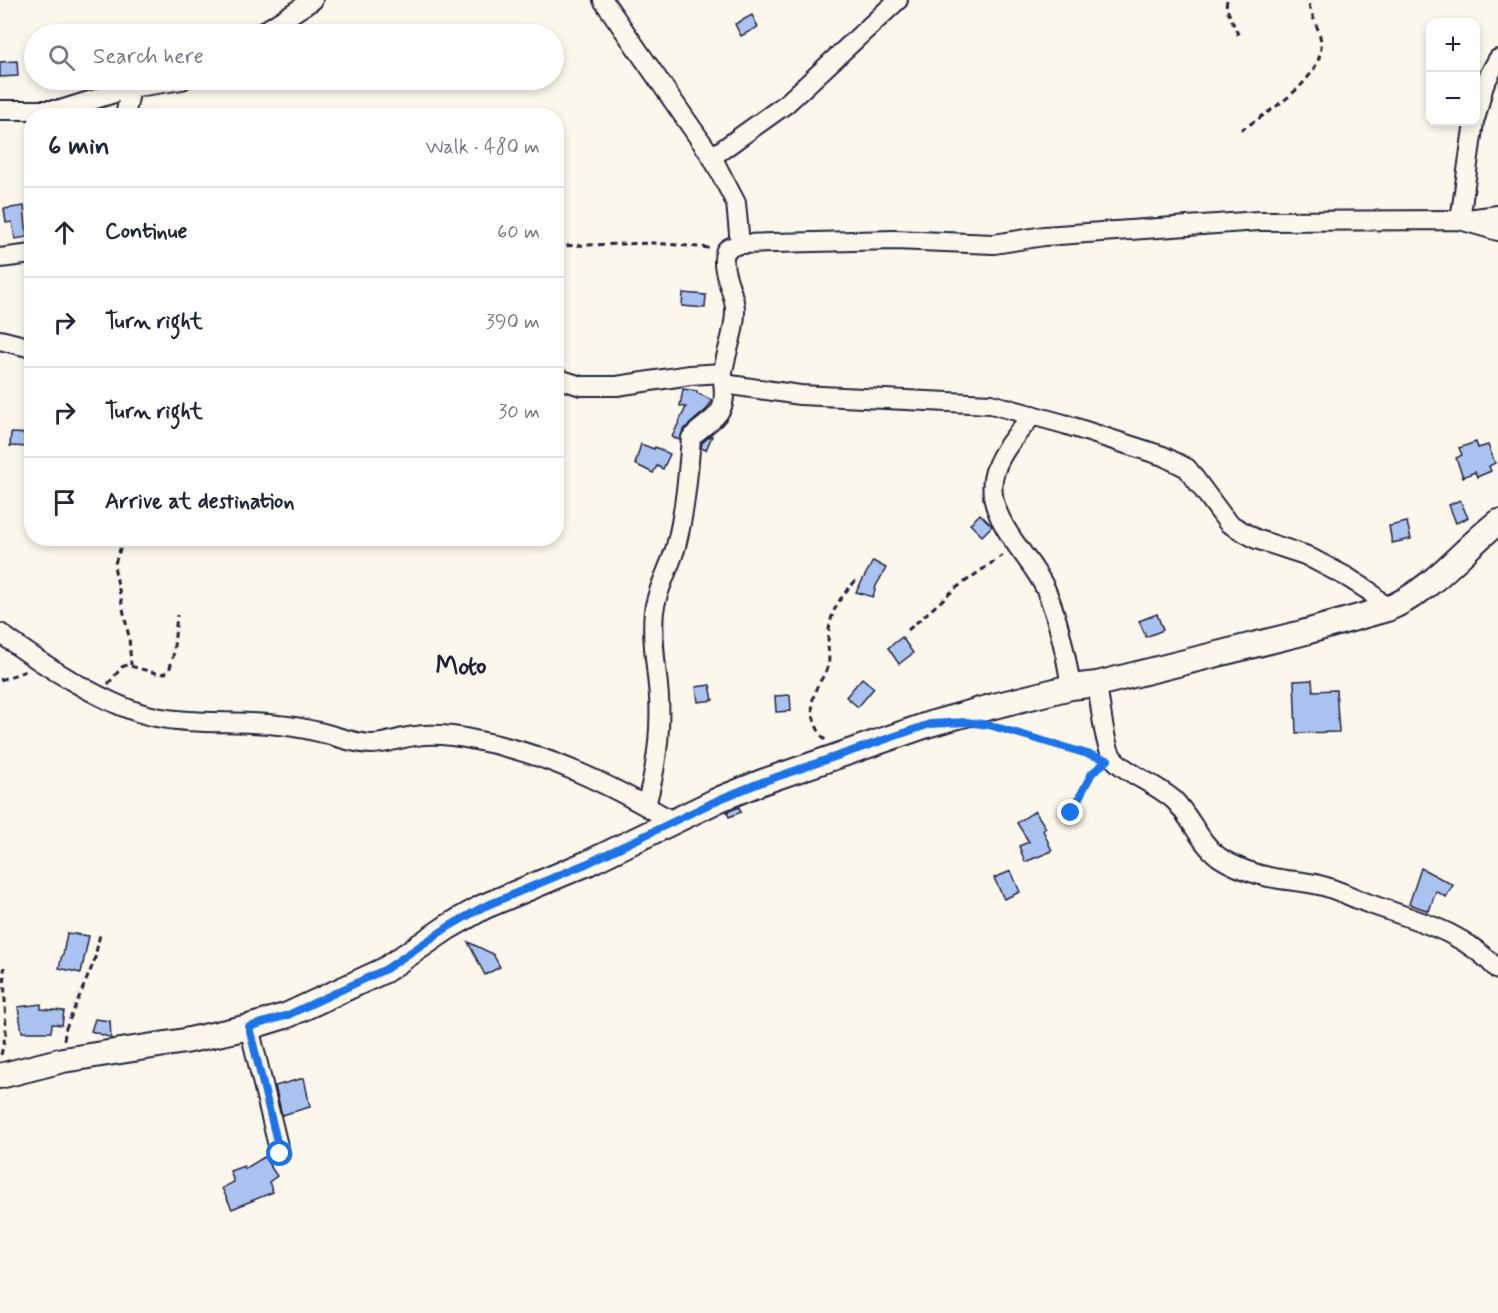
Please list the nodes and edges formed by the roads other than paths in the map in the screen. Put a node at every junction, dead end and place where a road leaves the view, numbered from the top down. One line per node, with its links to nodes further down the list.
1 (313, 0): 4 (street)
2 (603, 0): 14 (street)
3 (898, 0): 14 (street)
4 (276, 24)
5 (1498, 58): 8 (street)
6 (124, 90): 9 (street)
7 (130, 90): 10 (street)
8 (1480, 100)
9 (66, 108)
10 (126, 108)
11 (0, 110): 12 (street)
12 (24, 110)
13 (1473, 126): 16 (street)
14 (712, 157): 18 (street)
15 (1498, 215): 16 (street)
16 (1460, 220): 17 (street); 18 (street)
17 (1498, 231)
18 (734, 247): 23 (street)
19 (24, 255): 20 (street)
20 (0, 258)
21 (0, 340): 22 (street)
22 (24, 346)
23 (724, 379): 24 (street); 25 (street); 31 (street)
24 (564, 381)
25 (1033, 415): 27 (street); 30 (street)
26 (1498, 522): 27 (street)
27 (1387, 609): 29 (street)
28 (0, 633): 31 (street)
29 (1096, 684): 30 (street); 33 (street)
30 (1071, 687): 32 (street)
31 (646, 806): 32 (street)
32 (672, 821): 34 (street)
33 (1498, 970)
34 (249, 1027): 35 (street); 36 (street)
35 (0, 1076)
36 (280, 1154)

